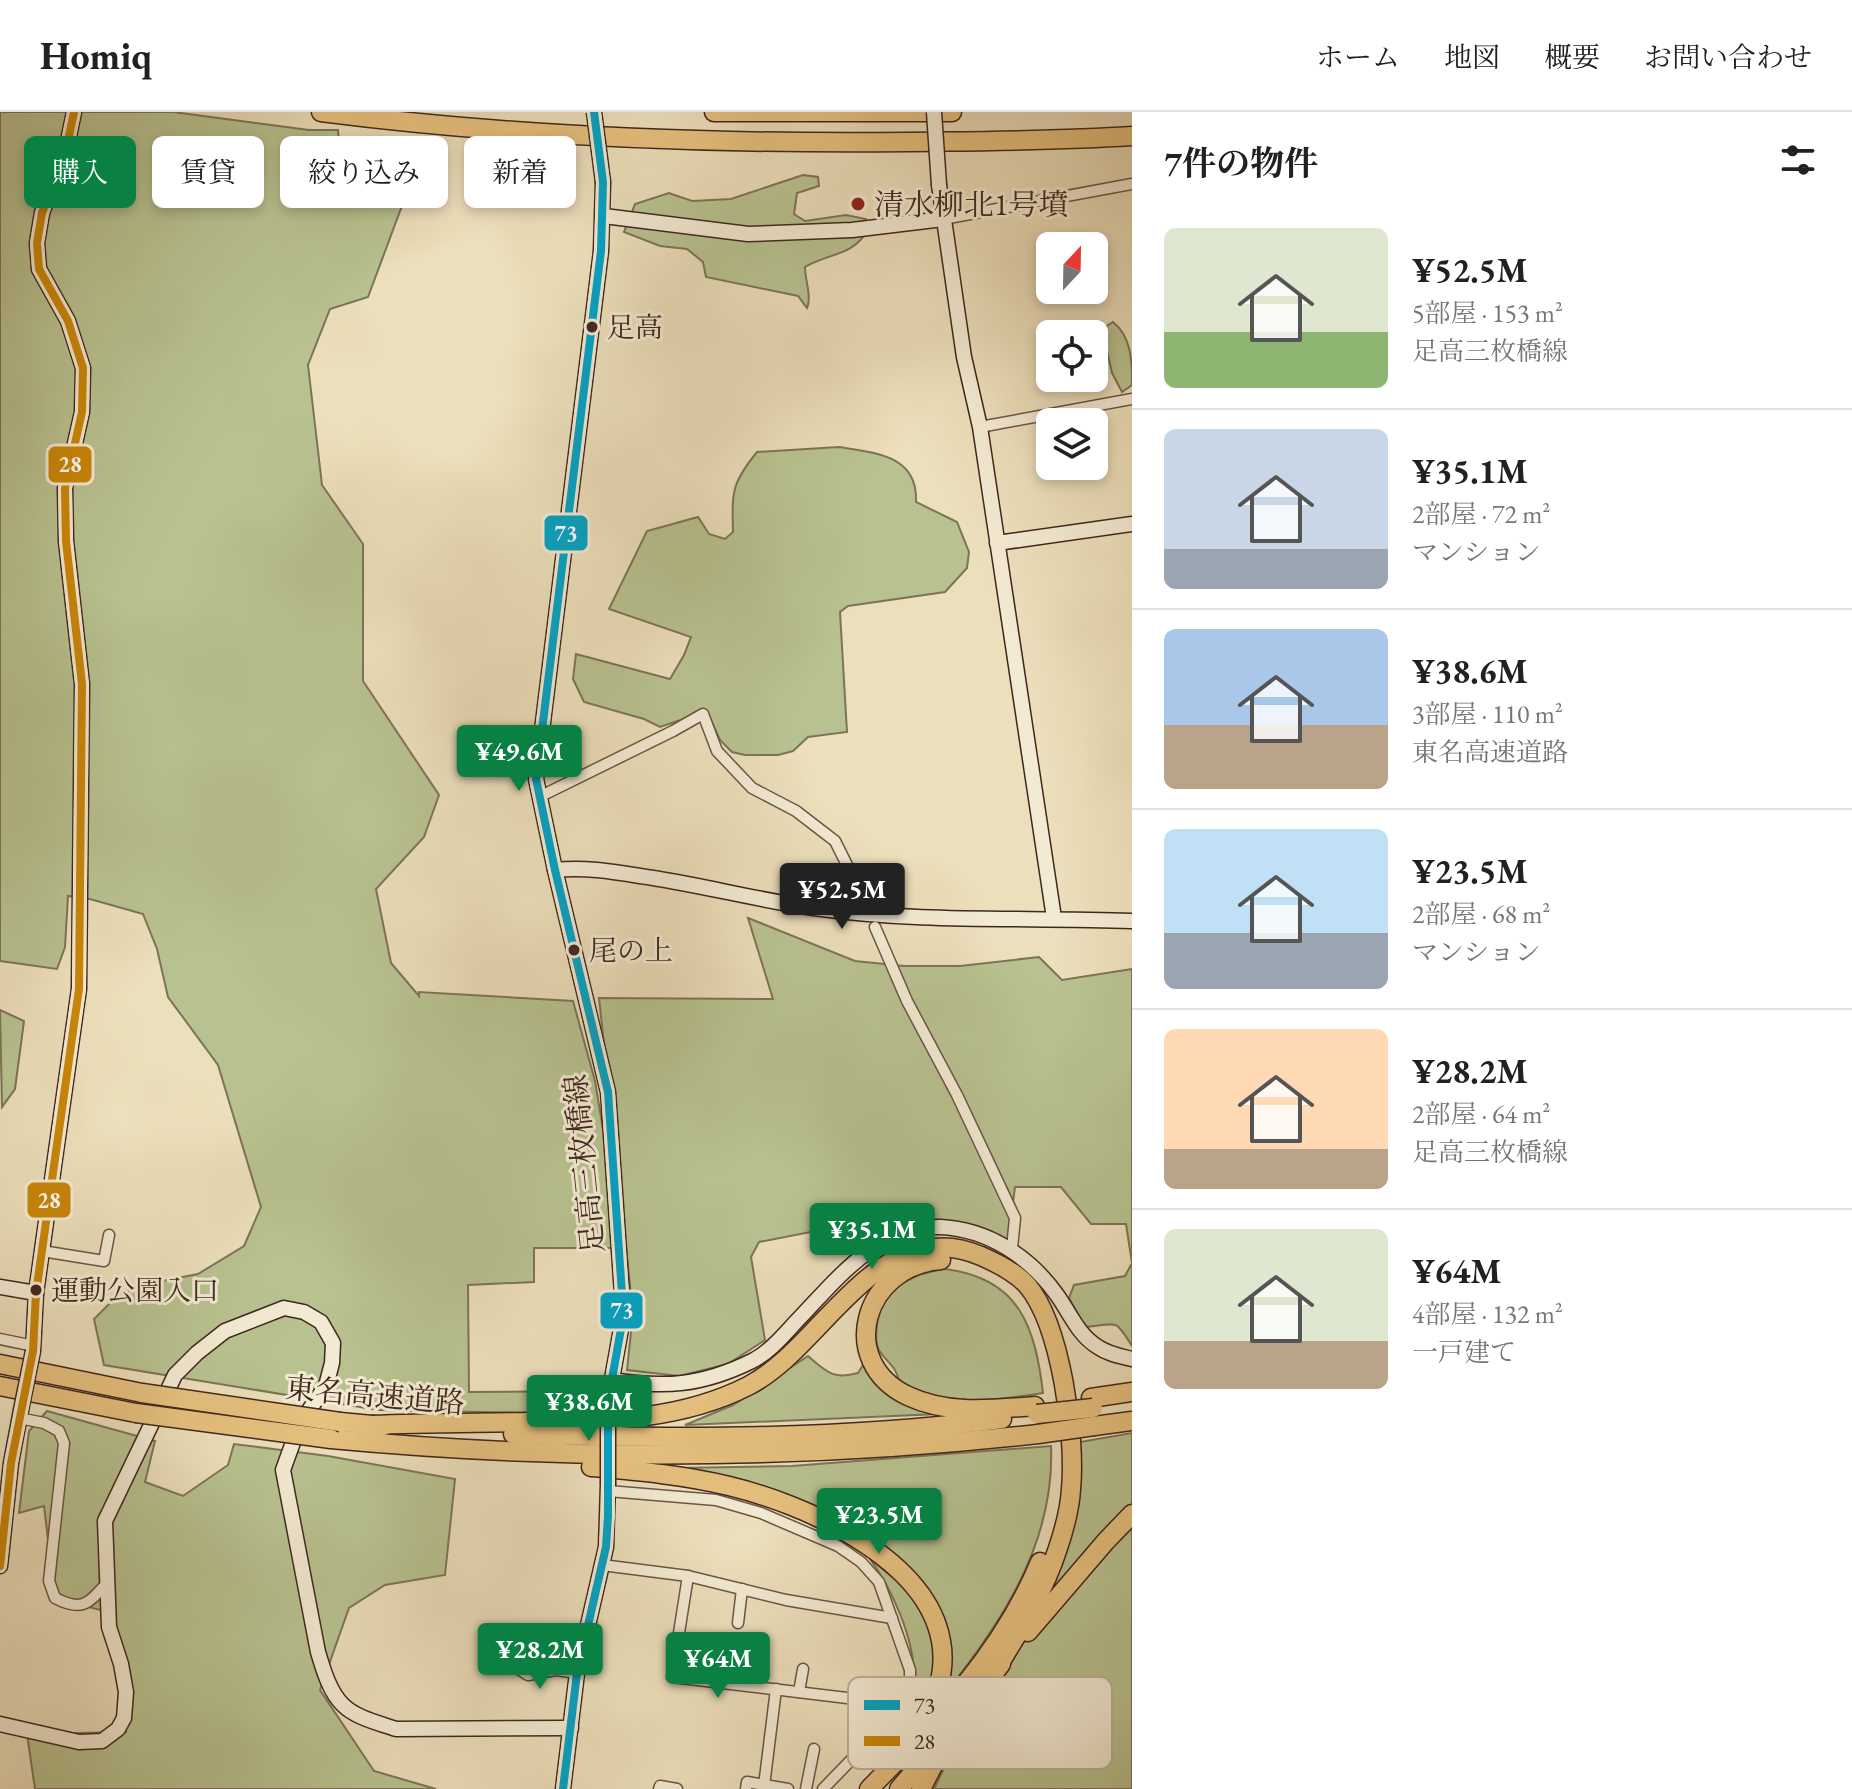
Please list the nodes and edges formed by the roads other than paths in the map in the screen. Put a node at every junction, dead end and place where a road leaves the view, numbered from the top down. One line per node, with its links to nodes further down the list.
1 (594, 112): 11 (street, 足高三枚橋線, bridge)
2 (714, 112): 4 (highway)
3 (934, 112): 12 (street, bridge)
4 (952, 112)
5 (329, 113): 8 (highway)
6 (74, 116): 25 (street)
7 (1132, 136): 8 (highway)
8 (951, 142): 9 (highway)
9 (1132, 145)
10 (1132, 184): 12 (street)
11 (604, 216): 12 (street); 17 (street, 足高三枚橋線)
12 (943, 219): 14 (street)
13 (1132, 399): 14 (street)
14 (980, 427): 16 (street)
15 (1132, 524): 16 (street)
16 (997, 543): 20 (street)
17 (539, 797): 18 (street, 足高三枚橋線); 19 (street)
18 (555, 870): 20 (street); 32 (street, 足高三枚橋線)
19 (863, 897)
20 (1054, 918): 21 (street)
21 (1132, 921)
22 (875, 927): 24 (street)
23 (109, 1235): 25 (street)
24 (1012, 1248): 30 (street); 32 (street)
25 (42, 1251): 27 (street)
26 (0, 1287): 27 (street)
27 (36, 1293): 29 (street)
28 (0, 1339): 29 (street)
29 (33, 1349): 38 (street, bridge)
30 (1132, 1359)
31 (0, 1364): 40 (highway, 東名高速道路, bridge)
32 (611, 1380): 42 (street, 足高三枚橋線, bridge)
33 (0, 1386): 41 (highway, 東名高速道路, bridge)
34 (1132, 1392): 37 (highway)
35 (1132, 1402): 37 (highway, 東名高速道路)
36 (1036, 1410): 37 (highway, 東名高速道路, bridge); 40 (highway, 東名高速道路); 58 (highway)
37 (1093, 1411): 39 (highway, 東名高速道路); 41 (highway, 東名高速道路, bridge)
38 (20, 1414): 45 (street); 47 (street)
39 (1132, 1421)
40 (372, 1425): 54 (highway)
41 (441, 1449): 57 (highway)
42 (608, 1488): 44 (street, 足高三枚橋線); 49 (street)
43 (1132, 1514): 54 (highway)
44 (602, 1565): 46 (street); 55 (street, 足高三枚橋線)
45 (0, 1566)
46 (688, 1576): 48 (street); 60 (street)
47 (107, 1583): 64 (street); 65 (street)
48 (742, 1589): 49 (street); 50 (street)
49 (892, 1618): 56 (street)
50 (738, 1623)
51 (720, 1653): 60 (street)
52 (517, 1668): 55 (street)
53 (803, 1669): 62 (street)
54 (995, 1671): 59 (highway)
55 (577, 1673): 65 (street, 足高三枚橋線)
56 (910, 1677)
57 (941, 1677)
58 (972, 1677)
59 (990, 1677)
60 (716, 1682): 61 (street)
61 (776, 1689): 62 (street); 71 (street)
62 (799, 1692): 63 (street)
63 (848, 1698)
64 (0, 1724)
65 (571, 1728): 72 (street, 足高三枚橋線)
66 (814, 1749): 77 (street)
67 (848, 1763): 78 (street)
68 (889, 1769): 79 (highway)
69 (916, 1769): 80 (highway)
70 (931, 1769): 81 (highway)
71 (764, 1786): 75 (street); 76 (street)
72 (563, 1789)
73 (659, 1789): 74 (street)
74 (677, 1789)
75 (746, 1789)
76 (788, 1789)
77 (806, 1789)
78 (823, 1789)
79 (869, 1789)
80 (899, 1789)
81 (921, 1789)

